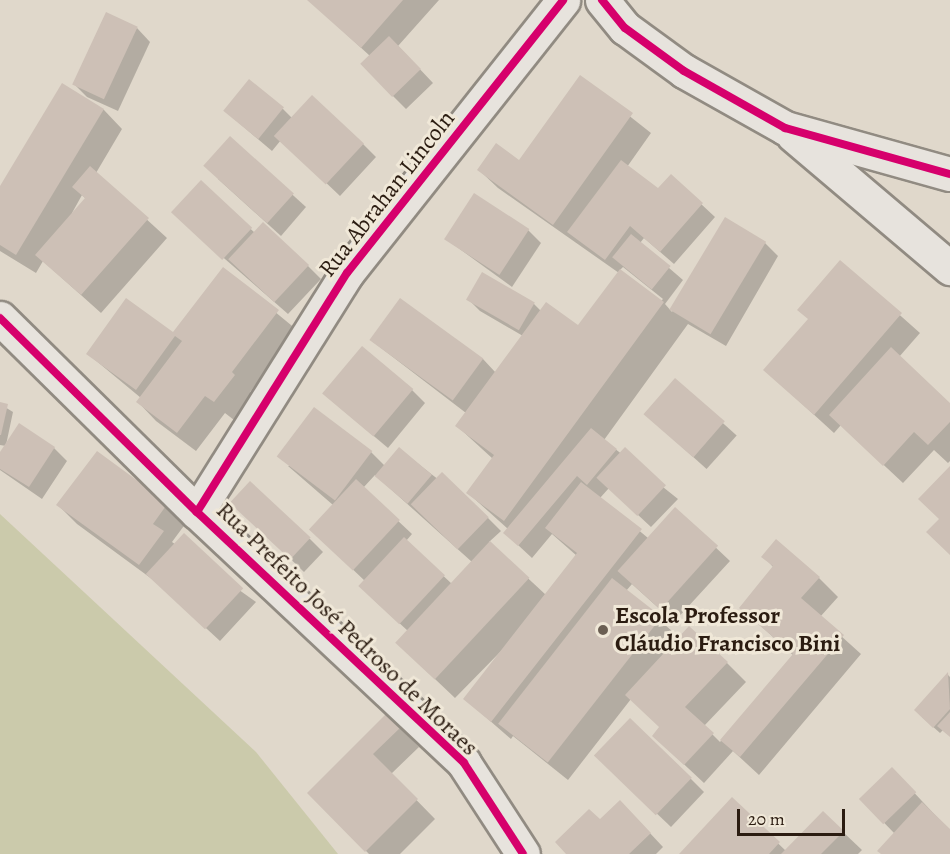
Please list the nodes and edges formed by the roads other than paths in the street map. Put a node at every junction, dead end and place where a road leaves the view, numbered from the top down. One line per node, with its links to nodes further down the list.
1 (563, 0): 7 (street, Rua Abrahan Lincoln)
2 (602, 0): 3 (street)
3 (785, 128): 4 (street); 5 (street)
4 (950, 174)
5 (950, 268)
6 (0, 318): 7 (street, Rua Prefeito José Pedroso de Moraes)
7 (197, 512): 8 (street, Rua Prefeito José Pedroso de Moraes)
8 (523, 854)

